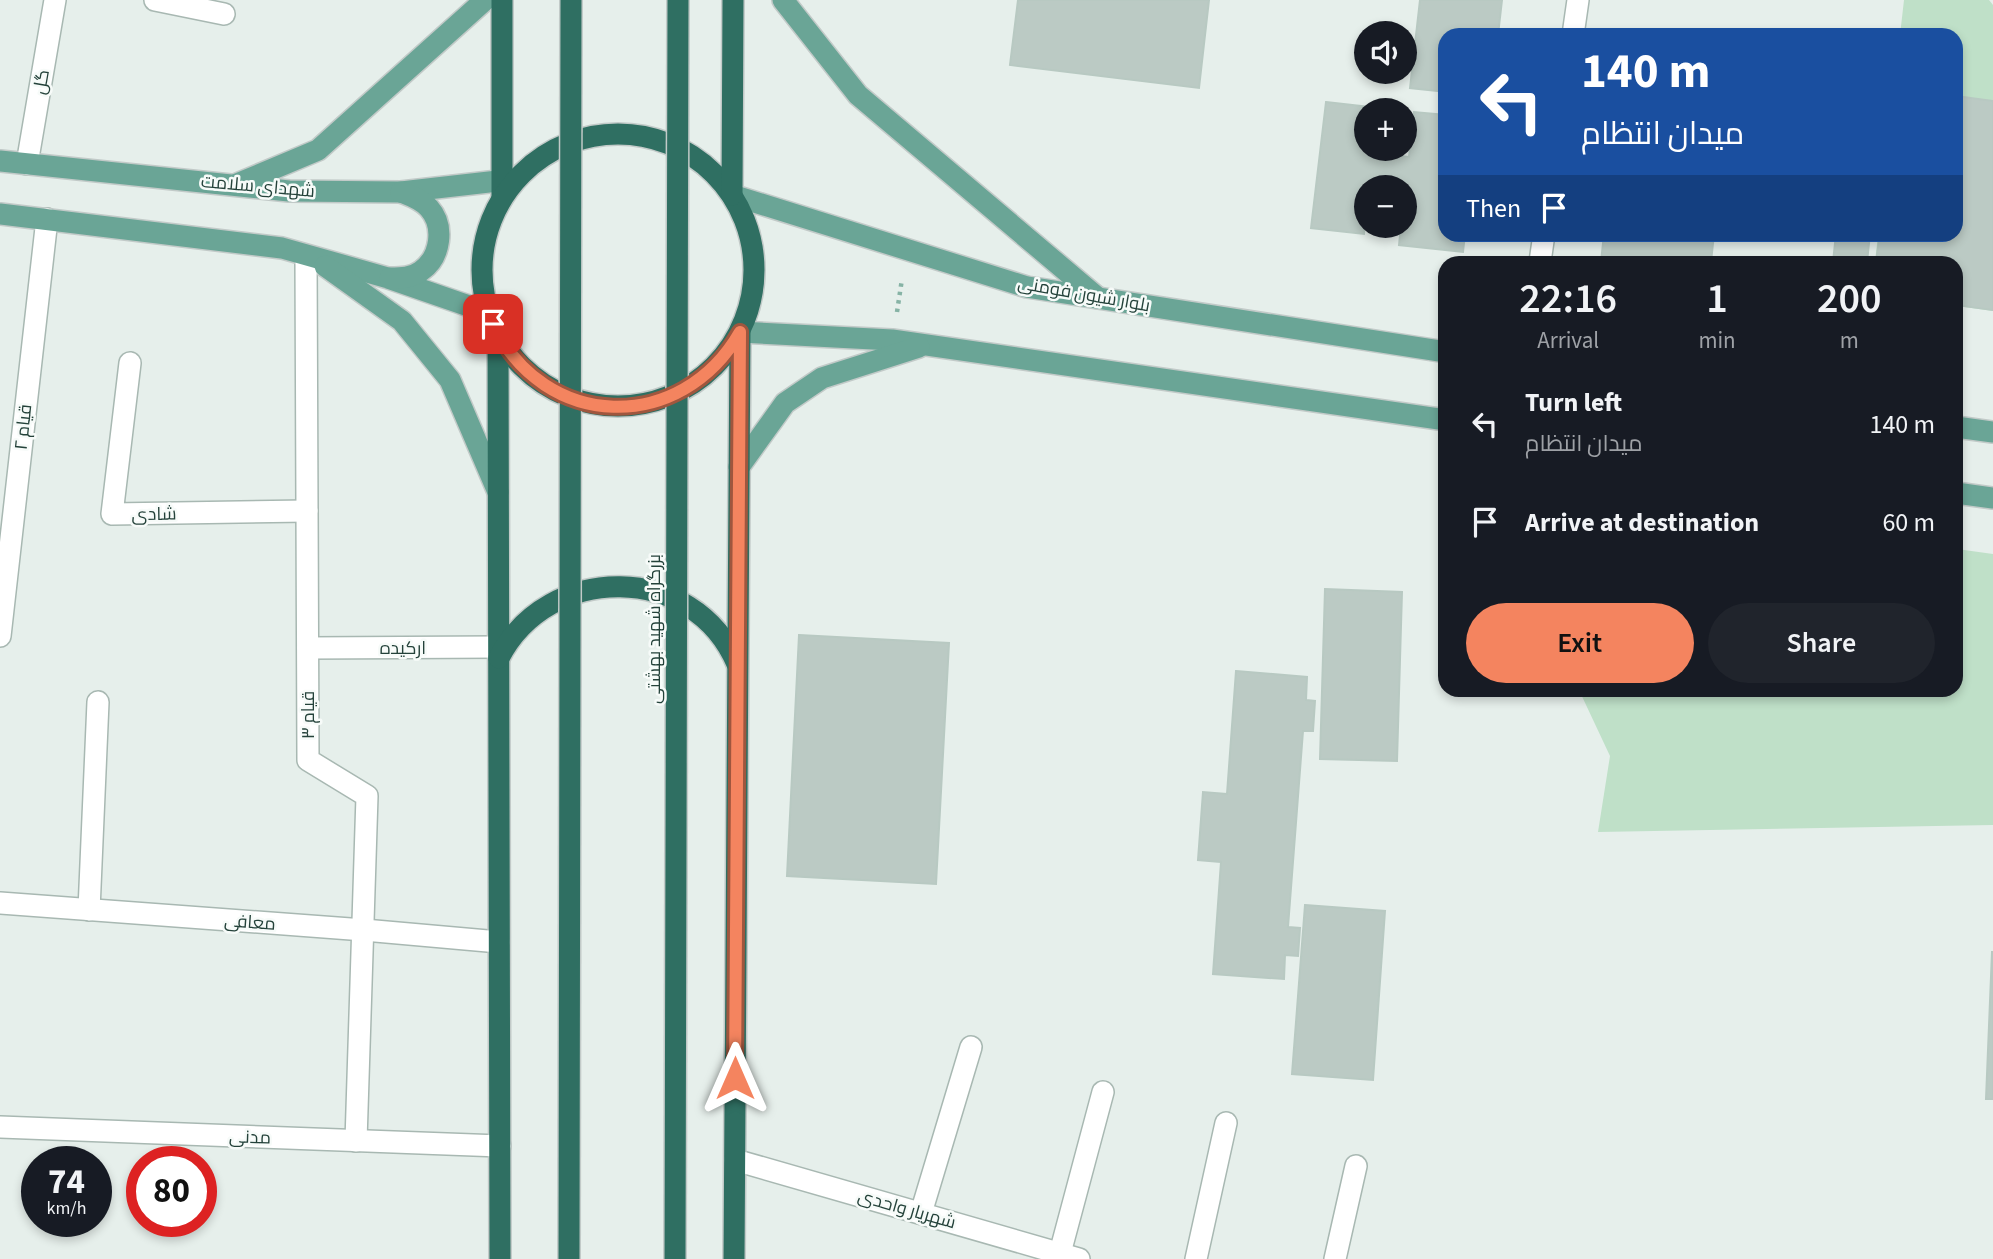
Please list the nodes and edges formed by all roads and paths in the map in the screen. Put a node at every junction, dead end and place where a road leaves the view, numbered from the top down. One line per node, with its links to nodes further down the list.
1 (55, 0): 13 (street, گل)
2 (155, 0): 10 (street)
3 (485, 0): 15 (main road)
4 (502, 0): 18 (highway)
5 (571, 0): 60 (highway, bridge)
6 (678, 0): 61 (highway, بزرگراه شهید بهشتی, bridge)
7 (733, 0): 17 (highway)
8 (1578, 0): 11 (street)
9 (788, 2): 24 (main road)
10 (223, 14)
11 (1574, 28)
12 (0, 161): 13 (main road, شهدای سلامت)
13 (27, 164): 15 (main road, شهدای سلامت)
14 (516, 179): 16 (main road, شهدای سلامت); 17 (highway); 18 (highway)
15 (235, 185): 16 (main road, شهدای سلامت)
16 (401, 192): 23 (main road)
17 (732, 195): 21 (main road, بلوار شیون فومنی); 26 (highway)
18 (502, 198): 25 (highway)
19 (0, 214): 20 (main road)
20 (47, 219): 22 (main road); 40 (street, قیام ۲)
21 (907, 249): 24 (main road, بلوار شیون فومنی); 28 (path)
22 (310, 257): 23 (main road); 36 (main road); 39 (street, قیام ۳)
23 (388, 278): 25 (main road)
24 (1098, 298): 30 (main road, بلوار شیون فومنی)
25 (489, 313): 27 (highway)
26 (740, 332): 27 (highway); 28 (main road); 35 (highway)
27 (498, 335): 36 (highway)
28 (892, 340): 29 (main road)
29 (925, 345): 32 (main road); 35 (main road)
30 (1438, 351)
31 (130, 363): 39 (street, شادی)
32 (1438, 419)
33 (1963, 428): 34 (main road)
34 (1993, 432)
35 (738, 467): 43 (highway)
36 (498, 493): 42 (highway)
37 (1963, 494): 38 (main road)
38 (1993, 498)
39 (307, 511): 41 (street, قیام ۳)
40 (0, 636)
41 (308, 648): 42 (street, ارکیده); 47 (street, قیام ۳)
42 (499, 653): 43 (highway); 48 (highway)
43 (737, 666): 55 (highway)
44 (98, 702): 46 (street)
45 (0, 903): 46 (street, معافی)
46 (89, 910): 47 (street, معافی)
47 (364, 930): 48 (street, معافی); 53 (street, قیام ۳)
48 (499, 942): 54 (highway)
49 (971, 1047): 57 (street)
50 (1103, 1092): 58 (street)
51 (1226, 1123): 63 (street)
52 (0, 1127): 53 (street, مدنی)
53 (356, 1141): 54 (street, مدنی)
54 (499, 1146): 59 (highway)
55 (735, 1160): 57 (street, شهریار واحدی); 62 (highway)
56 (1356, 1166): 64 (street)
57 (920, 1213): 58 (street, شهریار واحدی)
58 (1069, 1256)
59 (500, 1259)
60 (569, 1259)
61 (676, 1259)
62 (734, 1259)
63 (1196, 1259)
64 (1335, 1259)

